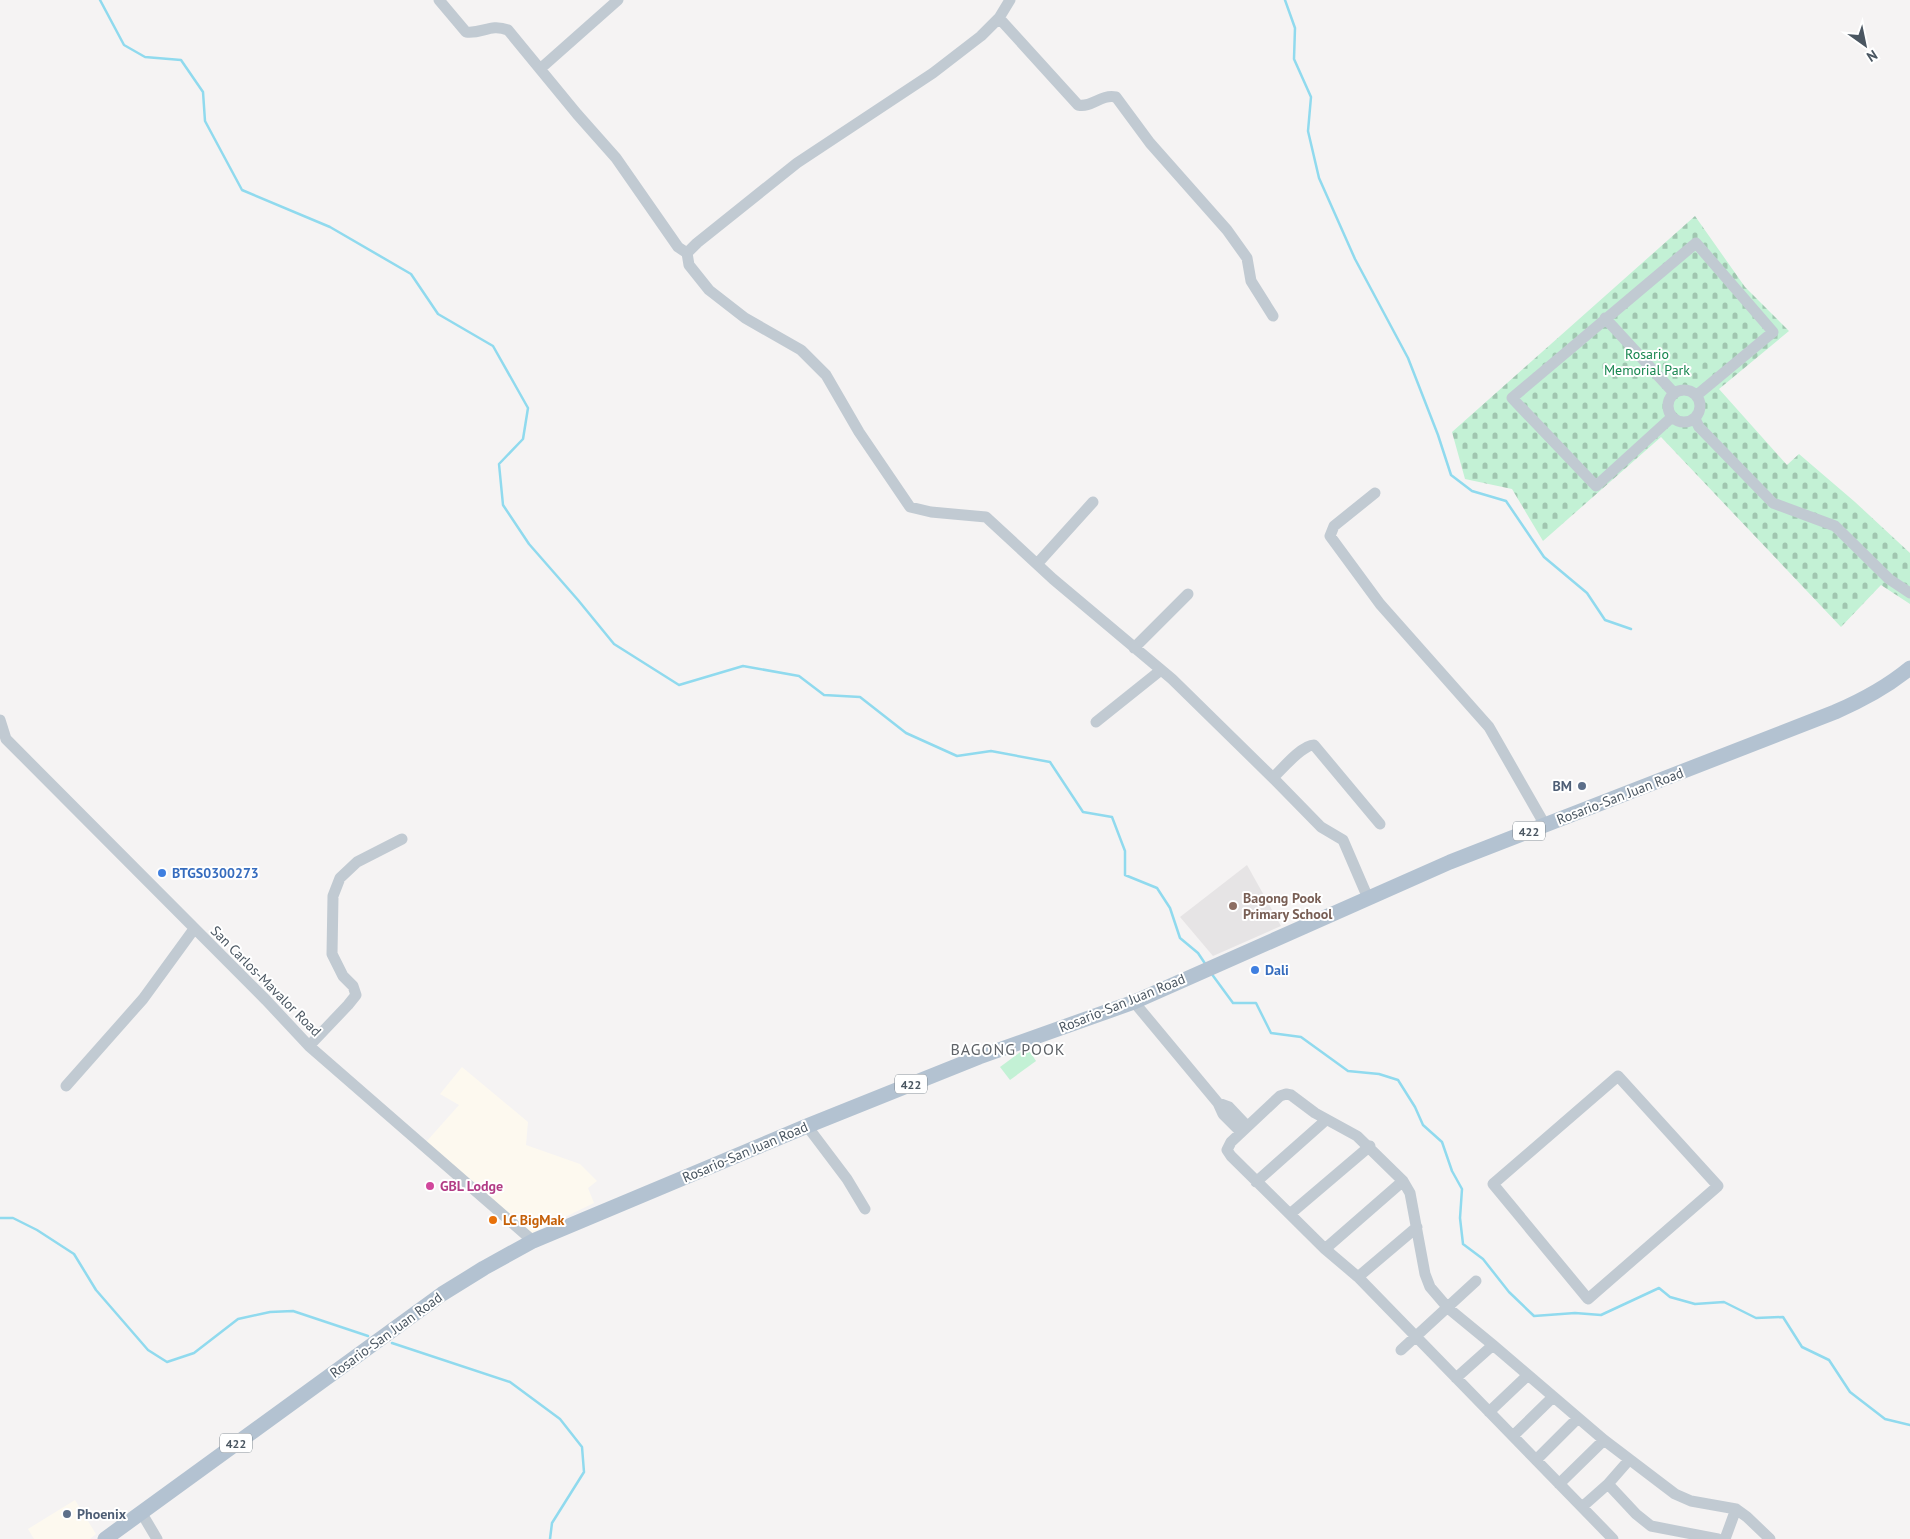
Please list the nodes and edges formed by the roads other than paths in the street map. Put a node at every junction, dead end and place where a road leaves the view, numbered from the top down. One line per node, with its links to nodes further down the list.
1 (439, 0): 5 (street)
2 (618, 0): 5 (street)
3 (1010, 0): 4 (street)
4 (999, 18): 6 (street); 7 (street)
5 (540, 69): 6 (street)
6 (687, 253): 15 (street)
7 (1273, 316)
8 (1605, 318): 9 (street); 10 (street); 11 (street)
9 (1674, 393): 10 (street); 11 (street)
10 (1697, 396): 12 (street)
11 (1672, 417): 12 (street)
12 (1694, 419): 17 (street)
13 (1375, 493): 25 (street)
14 (1093, 502): 15 (street)
15 (1037, 564): 18 (street)
16 (1188, 594): 18 (street)
17 (1910, 594)
18 (1134, 648): 20 (street)
19 (1910, 668): 25 (main road, Rosario-San Juan Road / 422)
20 (1161, 670): 22 (street); 23 (street)
21 (0, 720): 28 (street, San Carlos-Mavalor Road)
22 (1096, 722)
23 (1273, 778): 24 (street); 27 (street)
24 (1380, 824)
25 (1545, 825): 27 (main road, Rosario-San Juan Road / 422)
26 (402, 839): 30 (street)
27 (1368, 898): 29 (main road, Rosario-San Juan Road / 422)
28 (194, 929): 30 (street, San Carlos-Mavalor Road); 31 (street)
29 (1134, 1002): 33 (main road, Rosario-San Juan Road / 422); 34 (street)
30 (309, 1046): 42 (street, San Carlos-Mavalor Road)
31 (66, 1086)
32 (1326, 1120): 34 (street); 35 (street); 37 (street)
33 (807, 1126): 39 (street); 42 (main road, Rosario-San Juan Road / 422)
34 (1244, 1129): 37 (street)
35 (1370, 1146): 36 (street); 40 (street)
36 (1403, 1180): 41 (street); 43 (street)
37 (1256, 1182): 40 (street)
38 (1718, 1186): 38 (street)
39 (865, 1210)
40 (1290, 1214): 43 (street)
41 (1417, 1227): 44 (street); 46 (street)
42 (533, 1241): 63 (main road, Rosario-San Juan Road / 422)
43 (1325, 1249): 44 (street)
44 (1358, 1277): 47 (street)
45 (1476, 1281): 46 (street)
46 (1447, 1308): 47 (street); 48 (street)
47 (1415, 1338): 49 (street); 51 (street)
48 (1494, 1345): 50 (street); 51 (street)
49 (1401, 1350)
50 (1528, 1375): 52 (street); 53 (street)
51 (1456, 1378): 53 (street)
52 (1553, 1397): 54 (street); 55 (street)
53 (1490, 1412): 55 (street)
54 (1578, 1418): 56 (street); 57 (street)
55 (1513, 1436): 57 (street)
56 (1604, 1440): 58 (street); 59 (street)
57 (1537, 1459): 59 (street)
58 (1630, 1460): 60 (street); 62 (street)
59 (1560, 1484): 61 (street)
60 (1608, 1484): 61 (street); 67 (street)
61 (1582, 1507): 66 (street)
62 (1736, 1509): 68 (street); 69 (street)
63 (141, 1512): 64 (main road, Rosario-San Juan Road / 422); 65 (street)
64 (105, 1539)
65 (157, 1539)
66 (1613, 1539)
67 (1718, 1539)
68 (1725, 1539)
69 (1770, 1539)

